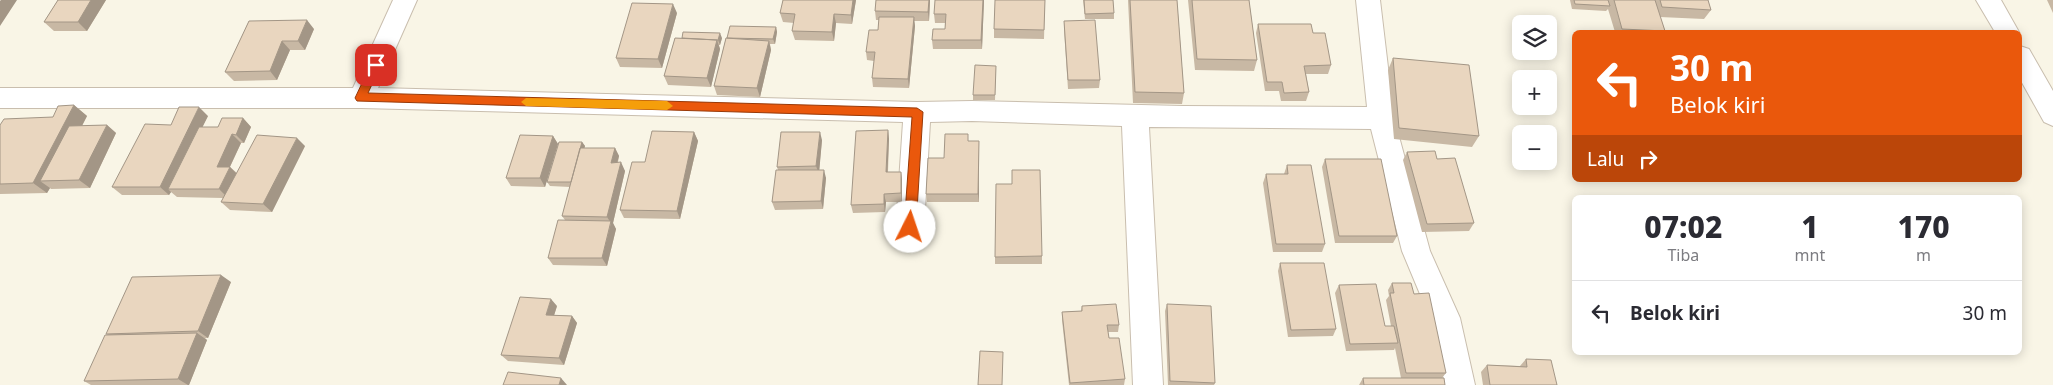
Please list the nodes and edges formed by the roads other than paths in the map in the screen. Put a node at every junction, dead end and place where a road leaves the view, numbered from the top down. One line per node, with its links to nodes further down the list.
1 (405, 0): 7 (street)
2 (1368, 0): 11 (street)
3 (1988, 0): 4 (street)
4 (2006, 30)
5 (2022, 60): 9 (street)
6 (0, 98): 7 (street)
7 (361, 98): 8 (street)
8 (917, 112): 10 (street); 12 (street)
9 (2053, 115)
10 (1135, 116): 11 (street); 13 (street)
11 (1381, 118): 14 (street)
12 (910, 227)
13 (1148, 385)
14 (1460, 385)

